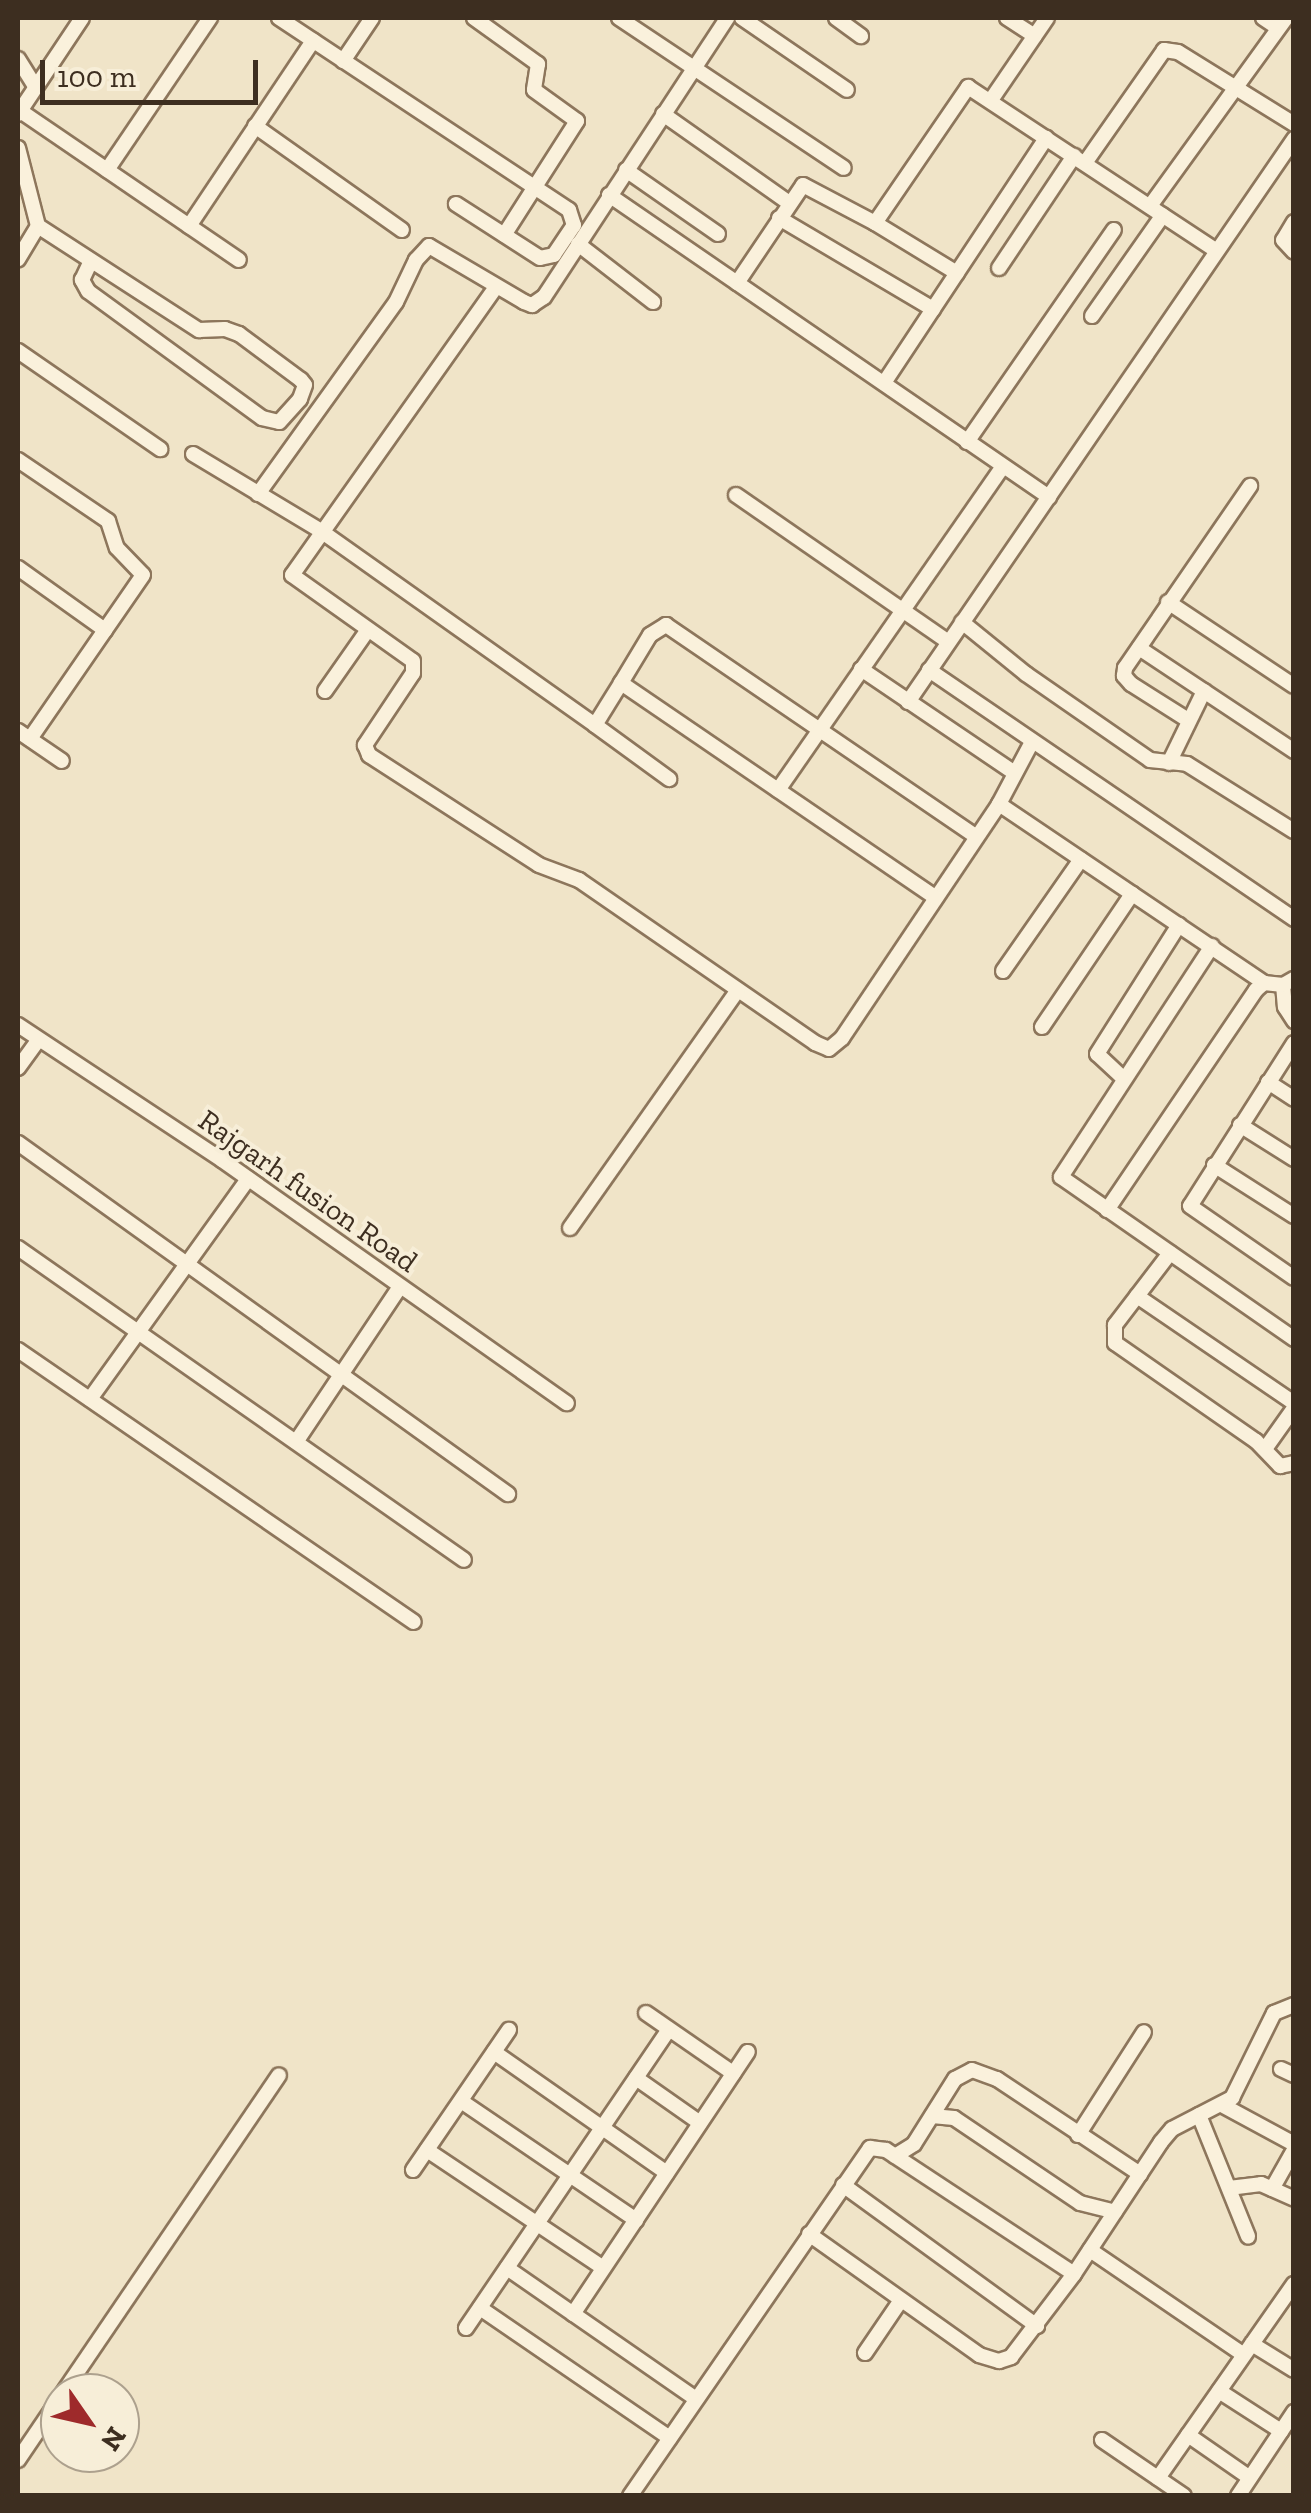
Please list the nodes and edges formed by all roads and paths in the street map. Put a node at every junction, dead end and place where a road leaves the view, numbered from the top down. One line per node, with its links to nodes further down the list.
1 (82, 18): 20 (street)
2 (210, 18): 33 (street)
3 (279, 18): 16 (street)
4 (372, 18): 18 (street)
5 (474, 18): 35 (street)
6 (619, 18): 19 (street)
7 (727, 18): 19 (street)
8 (742, 18): 22 (street)
9 (836, 18): 14 (street)
10 (1007, 18): 15 (street)
11 (1047, 18): 15 (street)
12 (1262, 18): 13 (street)
13 (1282, 23): 21 (street)
14 (861, 36)
15 (1034, 36): 23 (street)
16 (313, 41): 18 (street); 27 (street)
17 (18, 59): 20 (street)
18 (343, 61): 35 (street)
19 (697, 66): 25 (street); 32 (street)
20 (35, 86): 24 (street)
21 (1236, 88): 26 (street); 31 (street); 39 (street)
22 (847, 90)
23 (991, 100): 28 (street); 42 (street)
24 (18, 112): 33 (street)
25 (663, 114): 34 (street); 37 (street)
26 (1294, 124)
27 (255, 126): 44 (street); 45 (street)
28 (1046, 138): 31 (street); 56 (street)
29 (1294, 139): 50 (street)
30 (18, 148): 43 (street)
31 (1080, 160): 39 (street); 55 (street)
32 (844, 168)
33 (106, 170): 44 (street)
34 (626, 170): 36 (street); 47 (street)
35 (535, 189): 48 (street); 48 (street)
36 (609, 195): 49 (street); 57 (street)
37 (789, 203): 40 (street); 42 (street)
38 (456, 204): 48 (street)
39 (1156, 210): 50 (street); 61 (street)
40 (779, 218): 57 (street); 60 (street)
41 (1294, 222): 51 (street)
42 (875, 223): 56 (street)
43 (38, 226): 52 (street); 54 (street)
44 (190, 226): 53 (street)
45 (402, 230)
46 (1114, 230): 64 (street)
47 (718, 234)
48 (504, 235)
49 (578, 244): 58 (street); 59 (street)
50 (1214, 250): 72 (street)
51 (1294, 252)
52 (18, 258)
53 (239, 260)
54 (92, 261): 54 (street)
55 (999, 268)
56 (956, 273): 60 (street)
57 (737, 283): 63 (street)
58 (496, 287): 70 (street); 73 (street)
59 (653, 302)
60 (933, 309): 63 (street)
61 (1092, 316)
62 (18, 351): 65 (street)
63 (884, 384): 64 (street)
64 (967, 442): 68 (street)
65 (160, 449)
66 (193, 454): 70 (street)
67 (18, 460): 78 (street)
68 (1002, 466): 72 (street); 76 (street)
69 (1250, 486): 75 (street)
70 (258, 494): 73 (street)
71 (736, 495): 76 (street)
72 (1049, 497): 77 (street)
73 (320, 531): 79 (street); 90 (street)
74 (18, 568): 78 (street)
75 (1168, 602): 81 (street); 85 (street)
76 (900, 609): 80 (street); 82 (street)
77 (962, 622): 80 (street); 96 (street)
78 (106, 630): 92 (street)
79 (367, 631): 86 (street); 112 (street)
80 (948, 642): 83 (street)
81 (1139, 648): 87 (street); 89 (street)
82 (861, 669): 88 (street); 91 (street)
83 (929, 670): 88 (street); 93 (street)
84 (621, 683): 90 (street); 91 (street); 99 (street)
85 (1294, 686)
86 (325, 691)
87 (1204, 691): 89 (street); 94 (street)
88 (908, 702): 97 (street)
89 (1188, 720): 96 (street)
90 (595, 725): 98 (street)
91 (819, 730): 99 (street); 102 (street)
92 (24, 735): 95 (street)
93 (1032, 742): 97 (street); 106 (street)
94 (1294, 751)
95 (62, 761)
96 (1169, 763): 101 (street)
97 (1014, 772): 100 (street)
98 (669, 779)
99 (778, 790): 105 (street)
100 (1000, 804): 102 (street); 103 (street)
101 (1294, 831)
102 (975, 836): 105 (street)
103 (1081, 859): 104 (street); 109 (street)
104 (1132, 894): 107 (street); 115 (street)
105 (936, 898): 112 (street)
106 (1294, 919)
107 (1180, 925): 108 (street); 119 (street)
108 (1212, 946): 111 (street); 119 (street)
109 (1003, 971)
110 (1288, 982): 111 (street); 113 (street)
111 (1264, 983): 127 (street)
112 (738, 990): 129 (street)
113 (1294, 1021)
114 (18, 1025): 116 (street, Rajgarh fusion Road)
115 (1042, 1027)
116 (38, 1040): 118 (street); 126 (street, Rajgarh fusion Road)
117 (1294, 1043): 120 (street)
118 (18, 1068)
119 (1123, 1078): 127 (street)
120 (1268, 1082): 121 (street); 122 (street)
121 (1294, 1099)
122 (1240, 1125): 124 (street); 125 (street)
123 (18, 1143): 132 (street)
124 (1294, 1160)
125 (1214, 1165): 128 (street); 133 (street)
126 (248, 1179): 132 (street); 134 (street, Rajgarh fusion Road)
127 (1108, 1210): 131 (street)
128 (1294, 1216)
129 (570, 1228)
130 (18, 1248): 136 (street)
131 (1170, 1253): 135 (street); 137 (street)
132 (187, 1263): 136 (street); 139 (street)
133 (1294, 1278)
134 (399, 1288): 139 (street); 141 (street, Rajgarh fusion Road)
135 (1137, 1296): 142 (street); 144 (street)
136 (138, 1332): 140 (street); 143 (street)
137 (1294, 1339)
138 (18, 1350): 140 (street)
139 (342, 1374): 143 (street); 146 (street)
140 (90, 1399): 148 (street)
141 (566, 1403)
142 (1294, 1405): 144 (street)
143 (296, 1442): 147 (street)
144 (1265, 1449): 145 (street)
145 (1294, 1463)
146 (508, 1494)
147 (464, 1560)
148 (414, 1622)
149 (1294, 2005): 160 (street)
150 (646, 2013): 152 (street)
151 (509, 2030): 154 (street)
152 (670, 2030): 156 (street); 158 (street)
153 (1144, 2032): 165 (street)
154 (494, 2052): 159 (street); 164 (street)
155 (748, 2052): 156 (street)
156 (734, 2074): 163 (street)
157 (279, 2075): 195 (street)
158 (636, 2078): 163 (street); 164 (street)
159 (460, 2101): 167 (street); 172 (street)
160 (1222, 2105): 161 (street); 166 (street)
161 (1199, 2115): 171 (street); 174 (street)
162 (932, 2116): 165 (street); 168 (street); 177 (street)
163 (700, 2123): 170 (street)
164 (603, 2128): 170 (street); 172 (street)
165 (1078, 2135): 171 (street)
166 (1294, 2147): 175 (street)
167 (427, 2150): 169 (street); 179 (street)
168 (894, 2156): 173 (street); 185 (street)
169 (413, 2170)
170 (667, 2173): 178 (street)
171 (1140, 2174): 177 (street)
172 (570, 2176): 178 (street); 179 (street)
173 (842, 2184): 180 (street); 190 (street)
174 (1228, 2188): 175 (street); 181 (street)
175 (1272, 2189): 176 (street)
176 (1294, 2199)
177 (1115, 2212): 182 (street)
178 (636, 2220): 184 (street)
179 (538, 2224): 183 (street); 184 (street)
180 (809, 2234): 187 (street); 197 (street)
181 (1248, 2236)
182 (1090, 2250): 185 (street); 192 (street)
183 (507, 2268): 188 (street); 189 (street)
184 (604, 2268): 189 (street)
185 (1074, 2274): 190 (street)
186 (1294, 2284): 192 (street)
187 (901, 2300): 190 (street); 193 (street)
188 (480, 2308): 191 (street); 202 (street)
189 (573, 2314): 197 (street)
190 (1037, 2326)
191 (466, 2328)
192 (1248, 2349): 194 (street); 196 (street)
193 (865, 2352)
194 (1294, 2370)
195 (78, 2373)
196 (1219, 2391): 200 (street); 201 (street)
197 (696, 2399): 202 (street)
198 (1294, 2412): 200 (street)
199 (40, 2428): 204 (street)
200 (1280, 2432): 206 (street)
201 (1188, 2435): 205 (street); 206 (street)
202 (670, 2438): 207 (street)
203 (1102, 2440): 205 (street)
204 (18, 2460)
205 (1158, 2478): 208 (street)
206 (1250, 2478): 209 (street)
207 (630, 2496)
208 (1184, 2496)
209 (1238, 2496)

